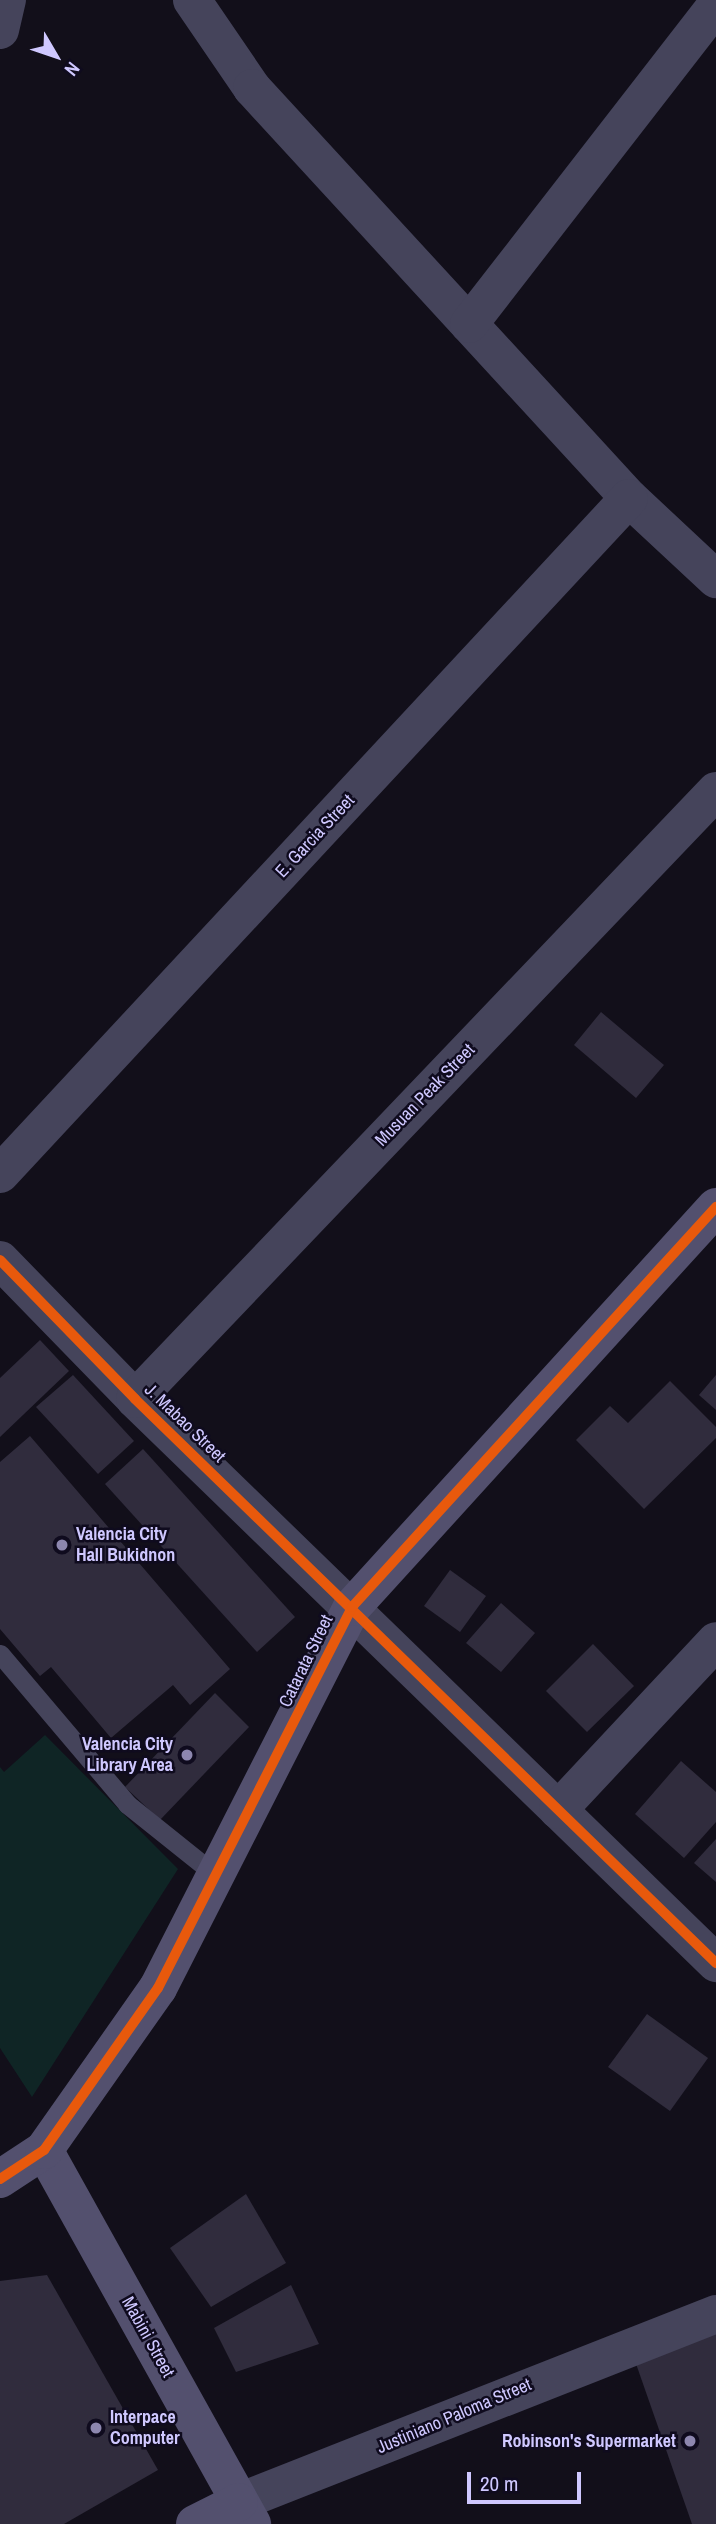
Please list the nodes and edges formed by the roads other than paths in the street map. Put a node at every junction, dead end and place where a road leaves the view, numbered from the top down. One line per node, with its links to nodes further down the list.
1 (7, 0): 4 (street)
2 (192, 0): 5 (street)
3 (716, 5): 5 (street)
4 (0, 30)
5 (469, 324): 6 (street)
6 (629, 498): 7 (street); 9 (street, E. Garcia Street)
7 (716, 579)
8 (716, 791): 12 (street, Musuan Peak Street)
9 (0, 1174)
10 (716, 1207): 13 (street, Catarata Street)
11 (0, 1260): 12 (street, J. Mabao Street)
12 (135, 1399): 13 (street, J. Mabao Street)
13 (352, 1607): 16 (street, J. Mabao Street); 17 (street, Catarata Street)
14 (716, 1641): 16 (street)
15 (0, 1654): 17 (lane)
16 (558, 1810): 18 (street, J. Mabao Street)
17 (218, 1877): 19 (street, Catarata Street)
18 (716, 1963)
19 (44, 2150): 20 (street, Catarata Street); 22 (street, Mabini Street)
20 (0, 2179)
21 (716, 2314): 22 (street, Justiniano Paloma Street)
22 (245, 2513): 23 (street, Justiniano Paloma Street)
23 (195, 2524)

